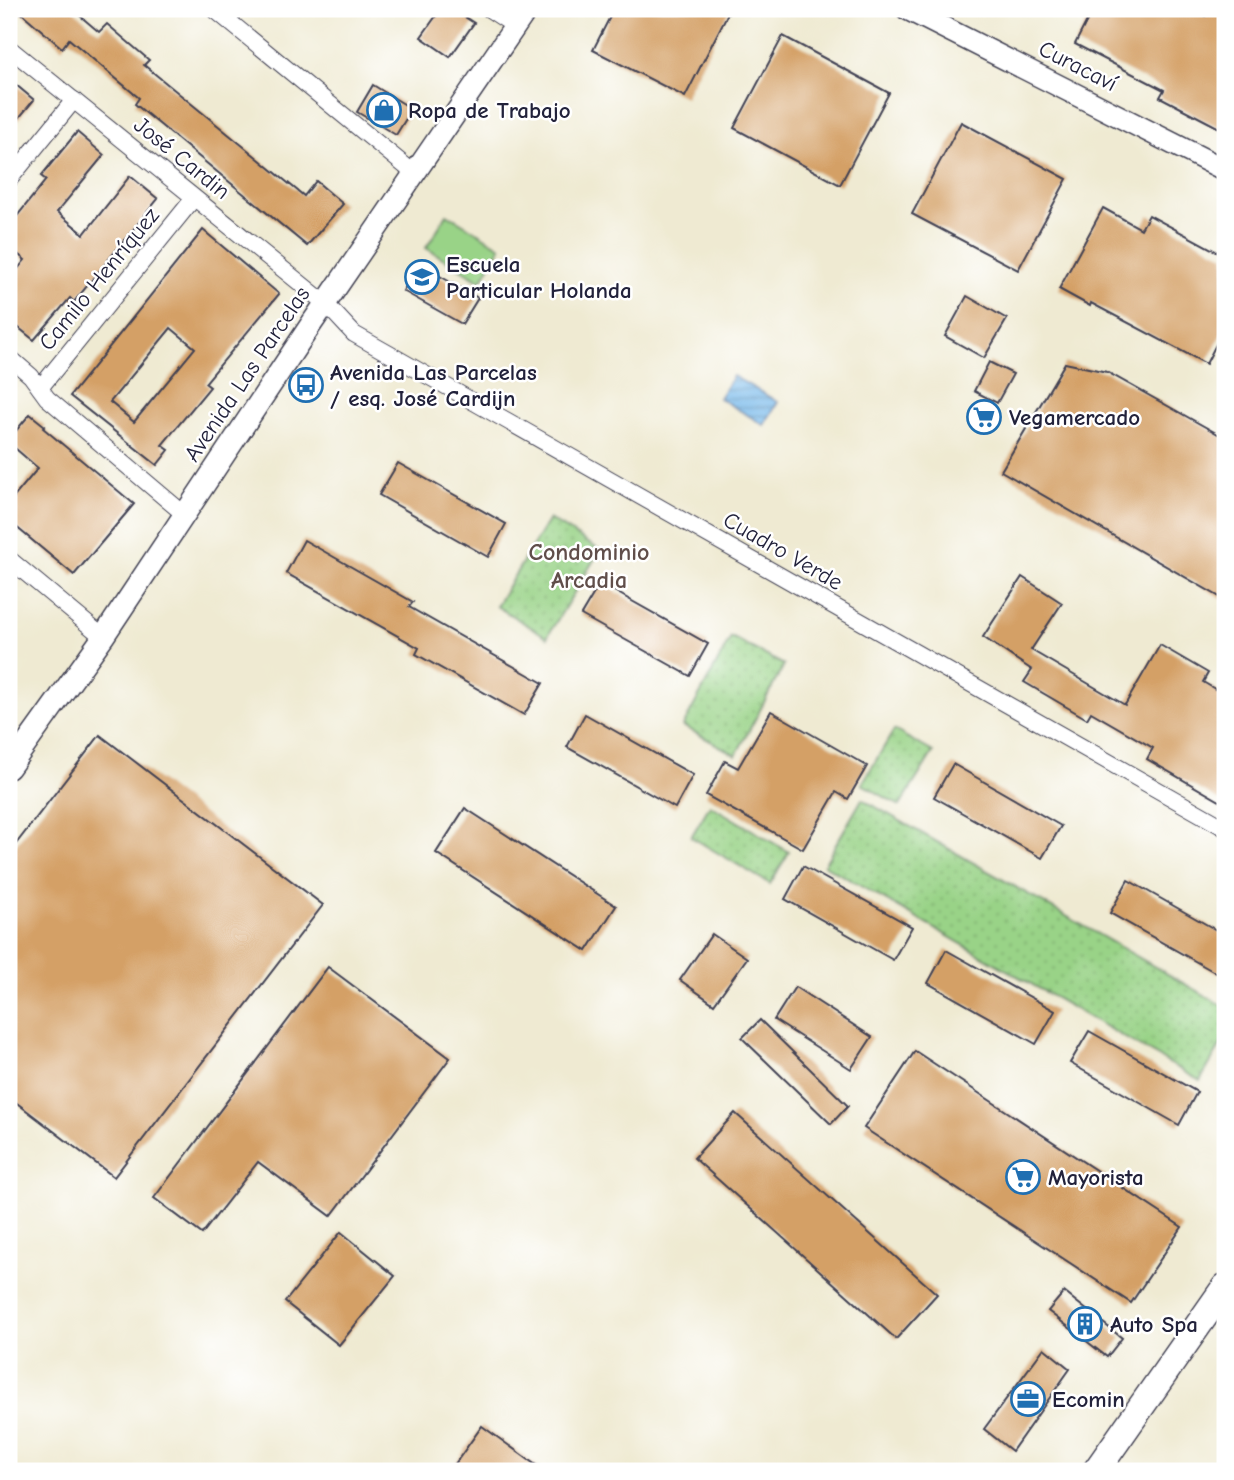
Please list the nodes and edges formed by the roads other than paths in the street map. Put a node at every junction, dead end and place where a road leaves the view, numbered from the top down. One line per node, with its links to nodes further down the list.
1 (214, 9): 8 (street)
2 (489, 9): 4 (street)
3 (907, 9): 7 (street, Curacaví)
4 (521, 17): 8 (street, Avenida Las Parcelas)
5 (9, 48): 6 (street, José Cardin)
6 (74, 100): 9 (street); 10 (street, José Cardin)
7 (1225, 170)
8 (415, 174): 11 (street, Avenida Las Parcelas)
9 (9, 180)
10 (194, 198): 11 (street, José Cardin); 13 (street, Camilo Henríquez)
11 (326, 304): 14 (street, Avenida Las Parcelas); 18 (street, Cuadro Verde)
12 (9, 357): 13 (street)
13 (40, 388): 14 (street)
14 (184, 514): 16 (street, Avenida Las Parcelas)
15 (9, 559): 16 (street)
16 (103, 637): 17 (street, Avenida Las Parcelas)
17 (9, 768)
18 (1225, 828)
19 (1225, 1287): 20 (main road)
20 (1096, 1471)

